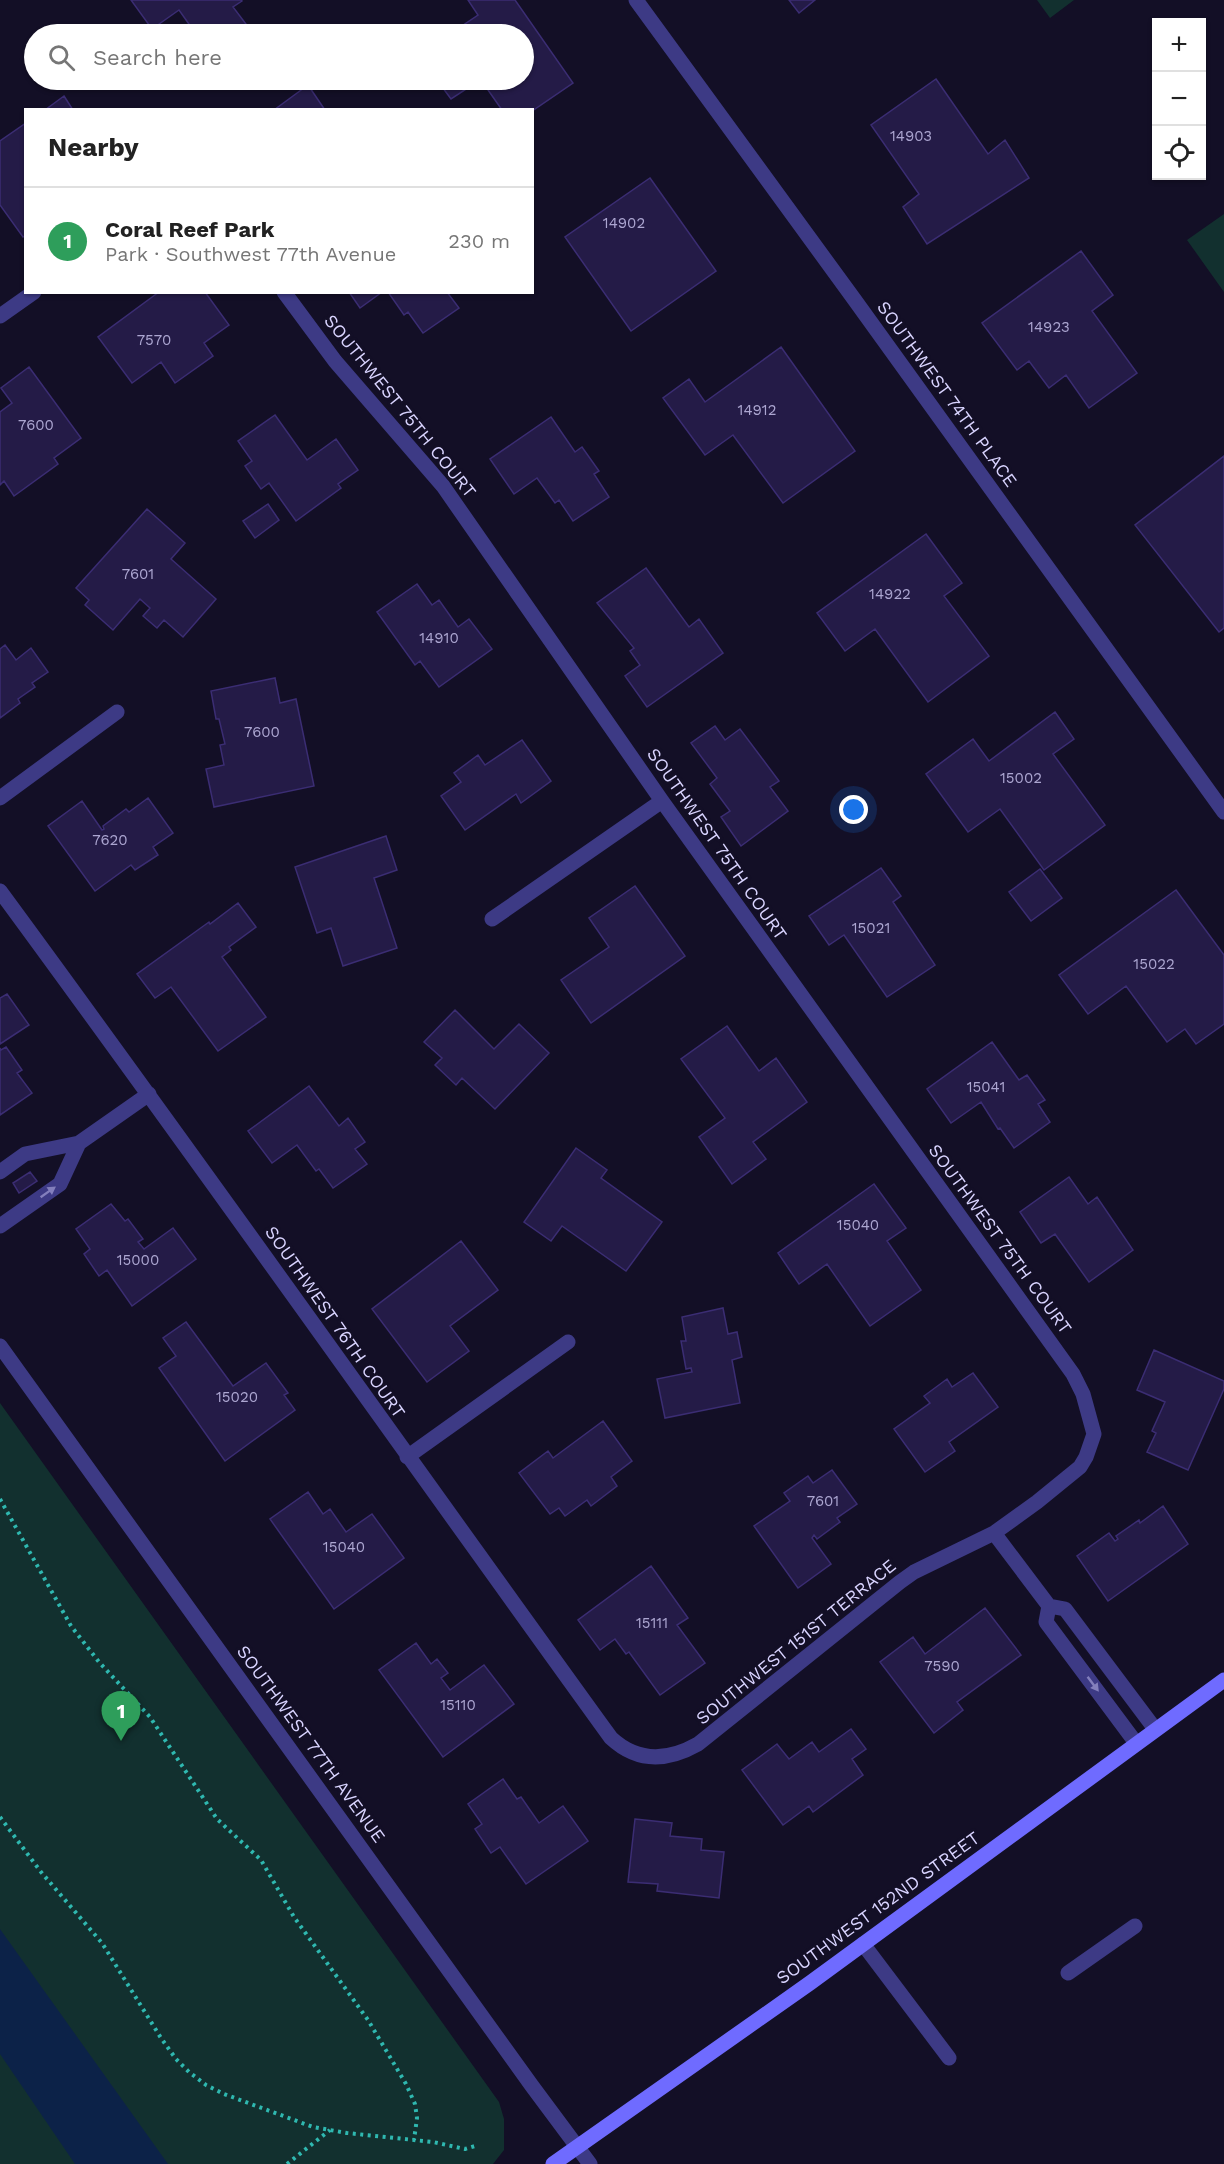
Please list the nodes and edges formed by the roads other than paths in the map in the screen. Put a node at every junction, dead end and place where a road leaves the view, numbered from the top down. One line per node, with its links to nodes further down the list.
1 (636, 0): 8 (street, SOUTHWEST 74TH PLACE)
2 (31, 294): 4 (street)
3 (285, 294): 7 (street, SOUTHWEST 75TH COURT)
4 (0, 316)
5 (117, 712): 6 (street)
6 (0, 798)
7 (662, 801): 10 (street); 17 (street, SOUTHWEST 75TH COURT)
8 (1224, 812)
9 (0, 891): 11 (street, SOUTHWEST 76TH COURT)
10 (492, 919)
11 (149, 1094): 12 (street); 18 (street, SOUTHWEST 76TH COURT)
12 (79, 1143): 13 (street); 14 (street, one-way to 12)
13 (0, 1172)
14 (0, 1226)
15 (568, 1342): 18 (street)
16 (0, 1346): 29 (street, SOUTHWEST 77TH AVENUE)
17 (1094, 1434): 19 (street, SOUTHWEST 151ST TERRACE)
18 (407, 1457): 24 (street, SOUTHWEST 76TH COURT)
19 (994, 1533): 20 (street); 24 (street, SOUTHWEST 151ST TERRACE)
20 (1049, 1606): 22 (street); 23 (street, one-way to 23)
21 (1224, 1680): 22 (main road, SOUTHWEST 152ND STREET)
22 (1155, 1729): 23 (main road, SOUTHWEST 152ND STREET)
23 (1136, 1743): 26 (main road, SOUTHWEST 152ND STREET)
24 (651, 1758)
25 (1135, 1926): 27 (street)
26 (863, 1944): 28 (street); 29 (main road, SOUTHWEST 152ND STREET)
27 (1068, 1973)
28 (949, 2058)
29 (577, 2147): 30 (main road, SOUTHWEST 152ND STREET); 31 (street, SOUTHWEST 77TH AVENUE)
30 (553, 2164)
31 (590, 2164)

